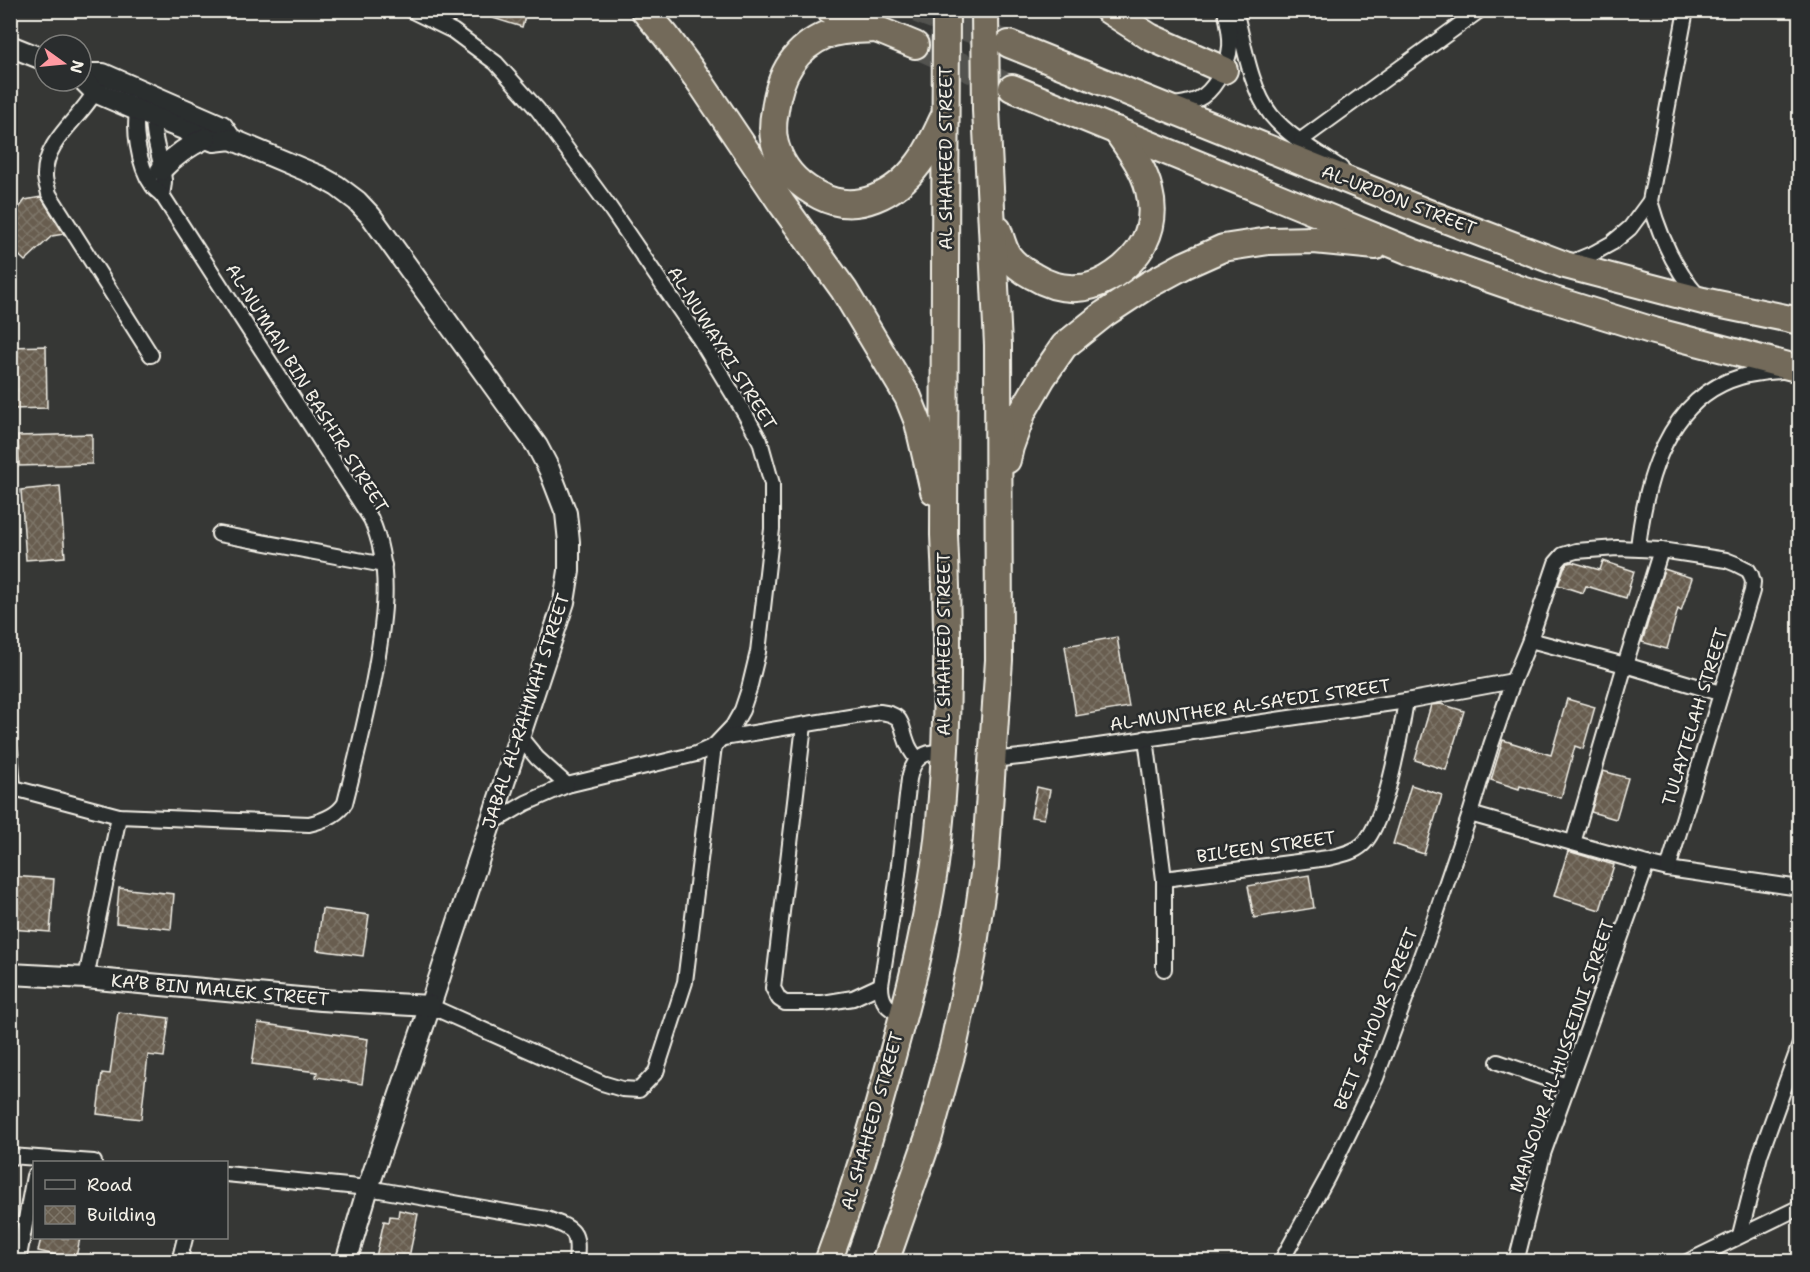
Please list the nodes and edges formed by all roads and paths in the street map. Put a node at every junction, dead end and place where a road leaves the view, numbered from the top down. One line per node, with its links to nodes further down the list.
1 (410, 10): 53 (street, AL-NUWAYRI STREET)
2 (644, 10): 41 (highway)
3 (830, 10): 11 (highway)
4 (946, 10): 23 (highway, AL SHAHEED STREET)
5 (984, 10): 29 (highway)
6 (1108, 10): 17 (highway)
7 (1225, 10): 17 (street)
8 (1235, 10): 16 (street)
9 (1480, 10): 27 (street)
10 (1686, 10): 32 (street)
11 (876, 29): 13 (highway); 23 (highway)
12 (1010, 44): 22 (highway, AL-URDON STREET)
13 (915, 45)
14 (10, 46): 15 (street)
15 (33, 55)
16 (1250, 69): 17 (street); 27 (street)
17 (1224, 70): 22 (street)
18 (93, 81): 21 (street, JABAL AL-RAHMAH STREET)
19 (1012, 88): 24 (highway)
20 (83, 93): 37 (street)
21 (149, 105): 25 (street, JABAL AL-RAHMAH STREET); 26 (street, JABAL AL-RAHMAH STREET); 28 (street); 31 (street, AL-NU'MAN BIN BASHIR STREET)
22 (1166, 108): 30 (highway, AL-URDON STREET)
23 (946, 113): 41 (highway, AL SHAHEED STREET)
24 (1116, 130): 29 (highway); 33 (highway)
25 (206, 138): 26 (street, JABAL AL-RAHMAH STREET); 28 (street)
26 (231, 139): 51 (street, JABAL AL-RAHMAH STREET)
27 (1301, 140): 30 (street)
28 (161, 170): 31 (street)
29 (989, 175): 39 (highway)
30 (1372, 190): 34 (highway, AL-URDON STREET)
31 (162, 195): 44 (street, AL-NU'MAN BIN BASHIR STREET)
32 (1650, 201): 34 (street); 35 (street)
33 (1404, 248): 38 (highway); 39 (highway)
34 (1565, 265): 35 (highway, AL-URDON STREET)
35 (1703, 301): 36 (highway, AL-URDON STREET)
36 (1800, 321)
37 (151, 355)
38 (1799, 369): 42 (street)
39 (998, 523): 57 (highway)
40 (219, 534): 44 (street)
41 (944, 535): 55 (highway, AL SHAHEED STREET)
42 (1638, 548): 43 (street); 45 (street, BEIT SAHOUR STREET)
43 (1661, 550): 46 (street); 48 (street, TULAYTELAH STREET)
44 (384, 565): 61 (street, AL-NU'MAN BIN BASHIR STREET)
45 (1530, 640): 46 (street); 47 (street, BEIT SAHOUR STREET)
46 (1625, 665): 48 (street); 63 (street)
47 (1513, 681): 49 (street, AL-MUNTHER AL-SA’EDI STREET); 60 (street, BEIT SAHOUR STREET)
48 (1720, 693): 65 (street, TULAYTELAH STREET)
49 (1407, 701): 52 (street, AL-MUNTHER AL-SA’EDI STREET); 66 (street, BIL’EEN STREET)
50 (804, 725): 53 (street); 56 (street); 71 (street)
51 (519, 736): 58 (street); 62 (street, JABAL AL-RAHMAH STREET)
52 (1146, 738): 57 (street, AL-MUNTHER AL-SA’EDI STREET); 66 (street)
53 (719, 742): 58 (street); 72 (street)
54 (10, 750): 59 (street)
55 (945, 752): 56 (street); 73 (highway, AL SHAHEED STREET)
56 (917, 759): 71 (street)
57 (992, 760): 91 (highway)
58 (567, 785): 62 (street)
59 (12, 787): 61 (street, AL-NU'MAN BIN BASHIR STREET)
60 (1470, 814): 63 (street); 92 (street, BEIT SAHOUR STREET)
61 (119, 816): 70 (street)
62 (490, 824): 72 (street, JABAL AL-RAHMAH STREET)
63 (1573, 843): 64 (street)
64 (1647, 864): 65 (street); 76 (street, MANSOUR AL-HUSSEINI STREET)
65 (1668, 869): 67 (street)
66 (1164, 879): 68 (street)
67 (1800, 888)
68 (1164, 969)
69 (10, 975): 70 (street, KA’B BIN MALEK STREET)
70 (86, 978): 72 (street, KA’B BIN MALEK STREET)
71 (881, 985): 73 (street)
72 (430, 1006): 82 (street, JABAL AL-RAHMAH STREET)
73 (903, 1016): 90 (highway, AL SHAHEED STREET)
74 (1800, 1044): 84 (street)
75 (1498, 1062): 76 (street)
76 (1567, 1086): 93 (street, MANSOUR AL-HUSSEINI STREET)
77 (10, 1156): 78 (street)
78 (38, 1160): 79 (street)
79 (66, 1161)
80 (228, 1174): 82 (street)
81 (33, 1181): 86 (street)
82 (368, 1188): 88 (street, JABAL AL-RAHMAH STREET); 89 (street)
83 (1800, 1207): 84 (street)
84 (1740, 1234): 94 (street)
85 (185, 1239): 87 (street)
86 (18, 1262)
87 (178, 1262)
88 (346, 1262)
89 (576, 1262)
90 (828, 1262)
91 (885, 1262)
92 (1281, 1262)
93 (1516, 1262)
94 (1687, 1262)

